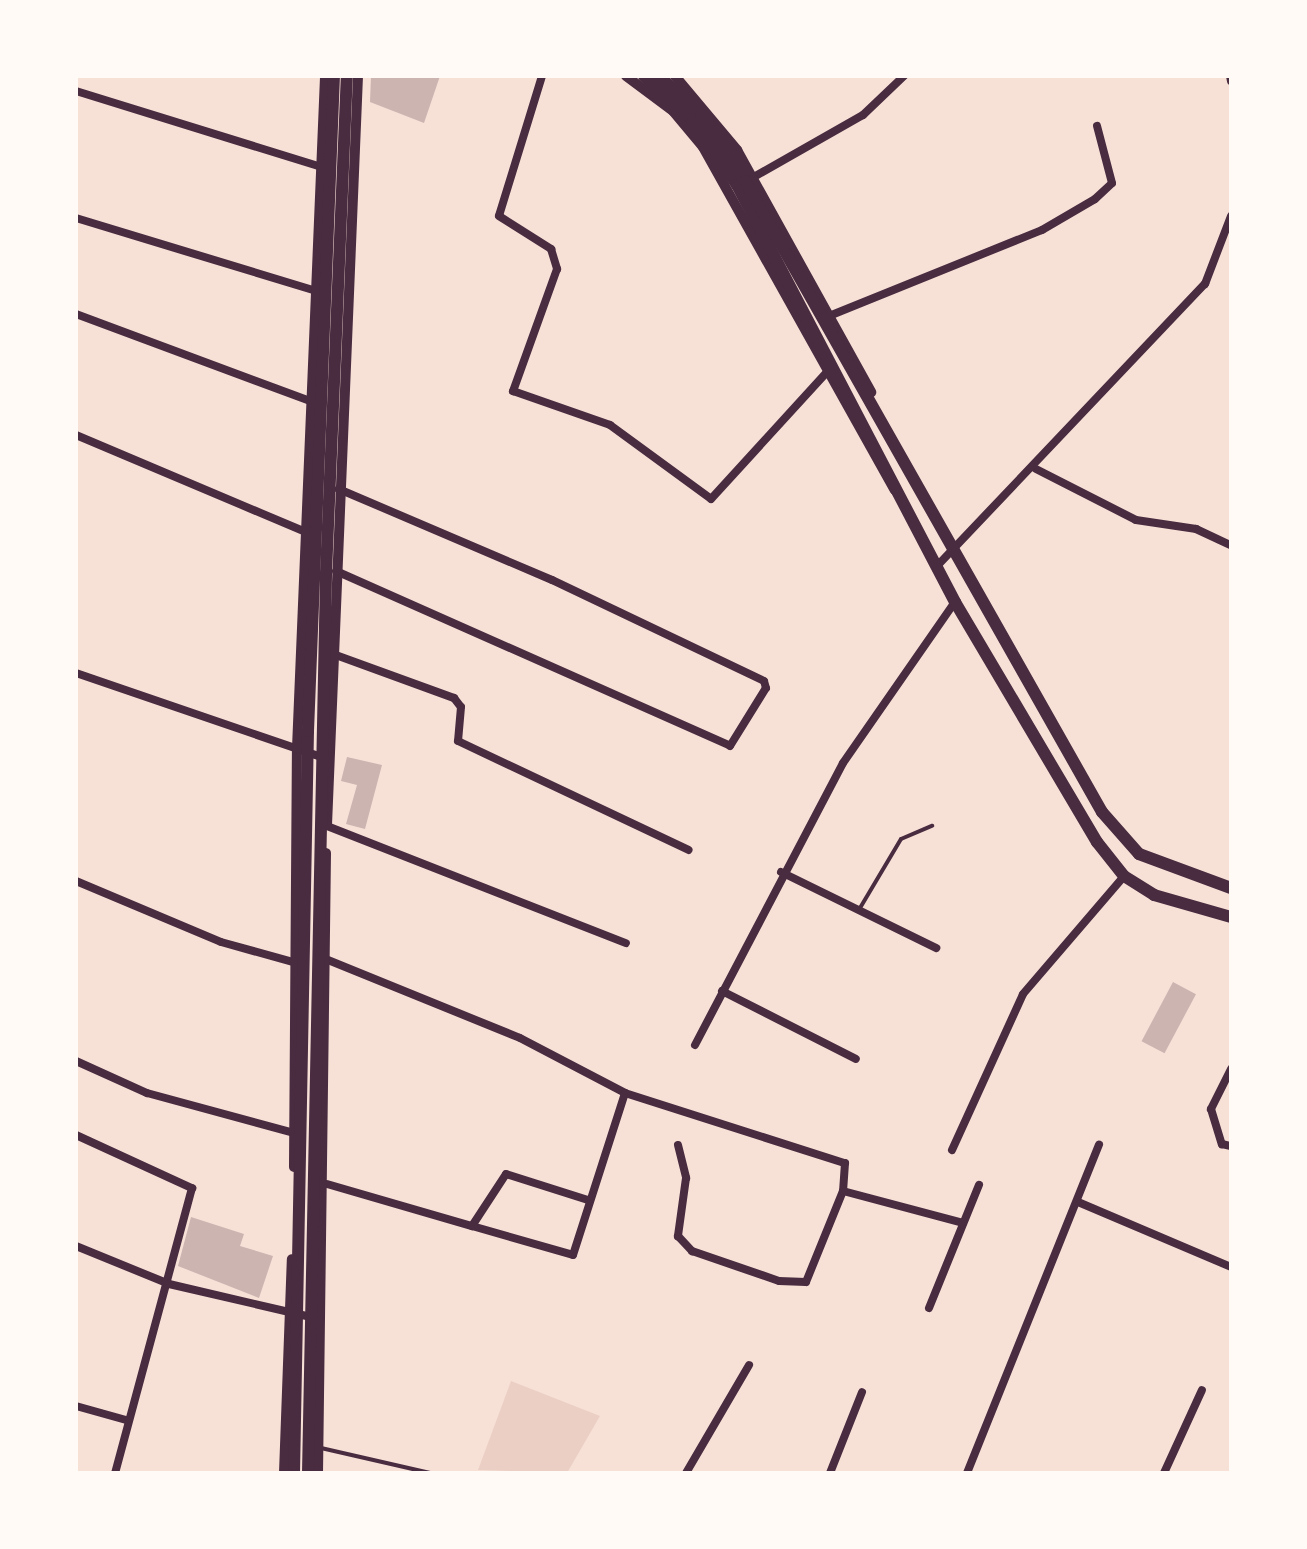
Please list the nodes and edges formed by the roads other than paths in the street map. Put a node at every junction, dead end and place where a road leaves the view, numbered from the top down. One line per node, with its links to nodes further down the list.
1 (325, 76): 13 (street)
2 (334, 76): 84 (main road)
3 (347, 76): 85 (main road)
4 (358, 76): 26 (street)
5 (542, 76): 21 (street)
6 (626, 76): 21 (street)
7 (644, 76): 24 (main road)
8 (659, 76): 24 (main road)
9 (675, 76): 14 (street)
10 (904, 76): 14 (street)
11 (76, 91): 13 (street)
12 (1097, 126): 20 (street)
13 (321, 167): 18 (street)
14 (752, 178): 20 (street)
15 (1231, 216): 17 (street)
16 (76, 218): 18 (street)
17 (1230, 230): 25 (street)
18 (317, 291): 22 (street)
19 (76, 314): 22 (street)
20 (829, 316): 27 (street)
21 (826, 373): 27 (street)
22 (312, 402): 28 (street)
23 (76, 435): 28 (street)
24 (890, 458): 27 (main road)
25 (1036, 469): 29 (street); 30 (street)
26 (339, 489): 32 (street); 32 (street)
27 (910, 495): 30 (main road); 31 (main road)
28 (308, 533): 36 (street)
29 (1231, 545)
30 (951, 549): 31 (street); 44 (main road)
31 (938, 565): 33 (main road)
32 (336, 571): 34 (street)
33 (955, 602): 41 (street); 42 (main road)
34 (333, 654): 37 (street); 40 (street)
35 (76, 673): 36 (street)
36 (297, 748): 37 (street); 50 (street)
37 (329, 759): 38 (street)
38 (327, 826): 47 (street); 49 (street)
39 (932, 826): 45 (lane)
40 (689, 850)
41 (781, 872): 45 (street); 51 (street)
42 (1124, 876): 46 (main road); 62 (street)
43 (76, 881): 50 (street)
44 (1231, 888)
45 (859, 910): 48 (street)
46 (1231, 917)
47 (626, 943)
48 (936, 948)
49 (328, 960): 56 (street); 63 (street)
50 (296, 963): 57 (street)
51 (722, 991): 52 (street); 53 (street)
52 (695, 1045)
53 (856, 1059)
54 (76, 1061): 57 (street)
55 (1231, 1069): 61 (street)
56 (625, 1093): 65 (street); 66 (street)
57 (294, 1133): 74 (street)
58 (76, 1135): 72 (street)
59 (678, 1145): 65 (street)
60 (1099, 1145): 67 (street)
61 (1231, 1146)
62 (952, 1150)
63 (327, 1184): 69 (street); 75 (street)
64 (979, 1185): 68 (street)
65 (843, 1191): 68 (street)
66 (588, 1200): 69 (street); 69 (street)
67 (1078, 1202): 71 (street); 90 (street)
68 (963, 1223): 73 (street)
69 (472, 1226)
70 (76, 1246): 72 (street)
71 (1231, 1267)
72 (169, 1284): 74 (street); 80 (street)
73 (929, 1308)
74 (290, 1316): 75 (street); 83 (street)
75 (323, 1319): 81 (street)
76 (749, 1365): 88 (street)
77 (1202, 1390): 91 (street)
78 (862, 1392): 89 (street)
79 (76, 1406): 80 (street)
80 (126, 1420): 82 (street)
81 (319, 1447): 86 (street); 87 (lane)
82 (115, 1473)
83 (284, 1473)
84 (294, 1473)
85 (308, 1473)
86 (318, 1473)
87 (430, 1473)
88 (686, 1473)
89 (830, 1473)
90 (967, 1473)
91 (1164, 1473)

